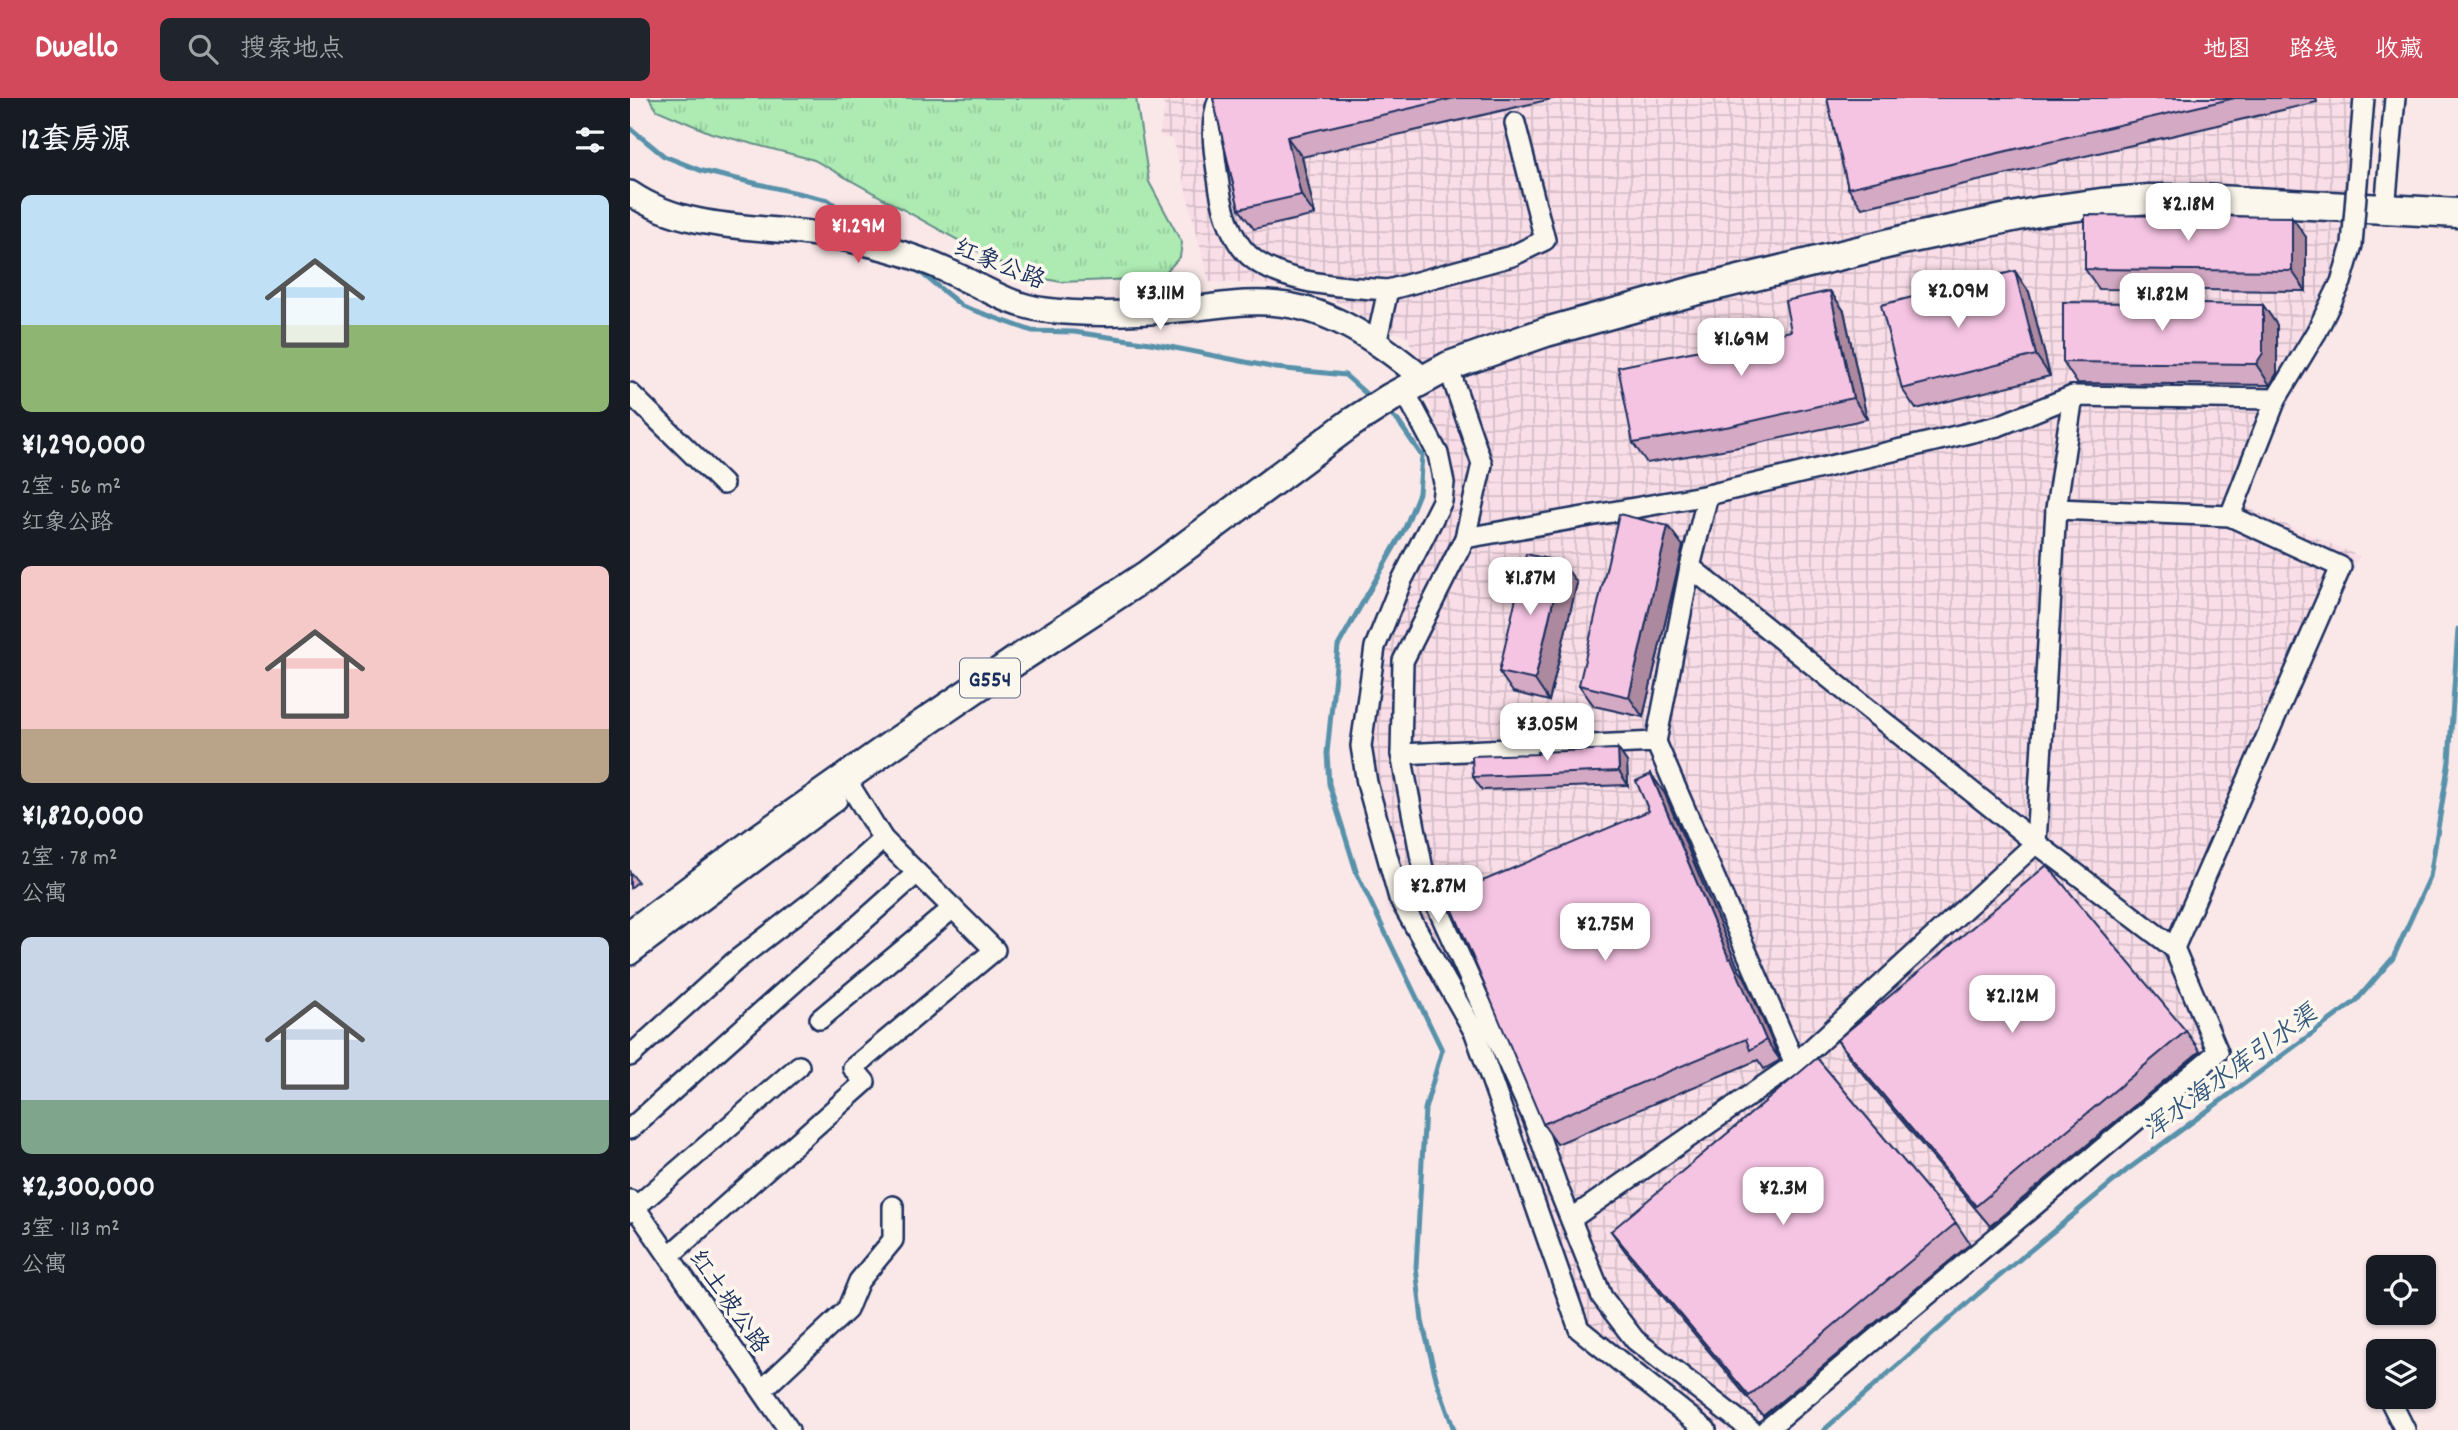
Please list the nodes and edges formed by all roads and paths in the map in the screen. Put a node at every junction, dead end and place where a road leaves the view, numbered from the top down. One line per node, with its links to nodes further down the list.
1 (1219, 98): 8 (street)
2 (2364, 98): 14 (street, bridge)
3 (2395, 98): 6 (street)
4 (1515, 123): 8 (street)
5 (630, 193): 9 (main road, 红象公路)
6 (2385, 209): 7 (highway, G554); 10 (highway, G554)
7 (2458, 213)
8 (1388, 290): 9 (street)
9 (1376, 344): 11 (main road, 红象公路)
10 (1448, 366): 11 (highway, G554); 19 (street)
11 (1405, 389): 23 (highway, G554); 42 (street)
12 (630, 393): 15 (street)
13 (2073, 396): 14 (street); 16 (street); 17 (street)
14 (2276, 399): 18 (street)
15 (723, 484)
16 (1708, 495): 19 (street); 20 (street)
17 (2056, 509): 18 (street); 25 (street)
18 (2230, 516): 29 (street)
19 (1465, 538): 22 (street)
20 (1690, 567): 21 (street); 25 (street)
21 (1656, 742): 22 (street); 32 (street)
22 (1401, 754): 37 (street)
23 (851, 782): 24 (street); 28 (highway, G554)
24 (883, 839): 26 (street); 31 (street)
25 (2036, 843): 29 (street); 32 (street)
26 (917, 873): 27 (street); 34 (street)
27 (953, 908): 30 (street); 38 (street)
28 (631, 939)
29 (2174, 948): 44 (street)
30 (820, 1019)
31 (630, 1056)
32 (1795, 1064): 37 (street)
33 (799, 1066): 36 (street)
34 (630, 1129)
35 (893, 1206): 39 (street)
36 (632, 1207): 38 (street, 红土坡公路)
37 (1571, 1219): 43 (street)
38 (669, 1256): 39 (street, 红土坡公路)
39 (762, 1390): 41 (street, 红土坡公路)
40 (2394, 1409): 45 (street)
41 (789, 1430)
42 (1706, 1430)
43 (1751, 1430)
44 (1766, 1430)
45 (2405, 1430)

